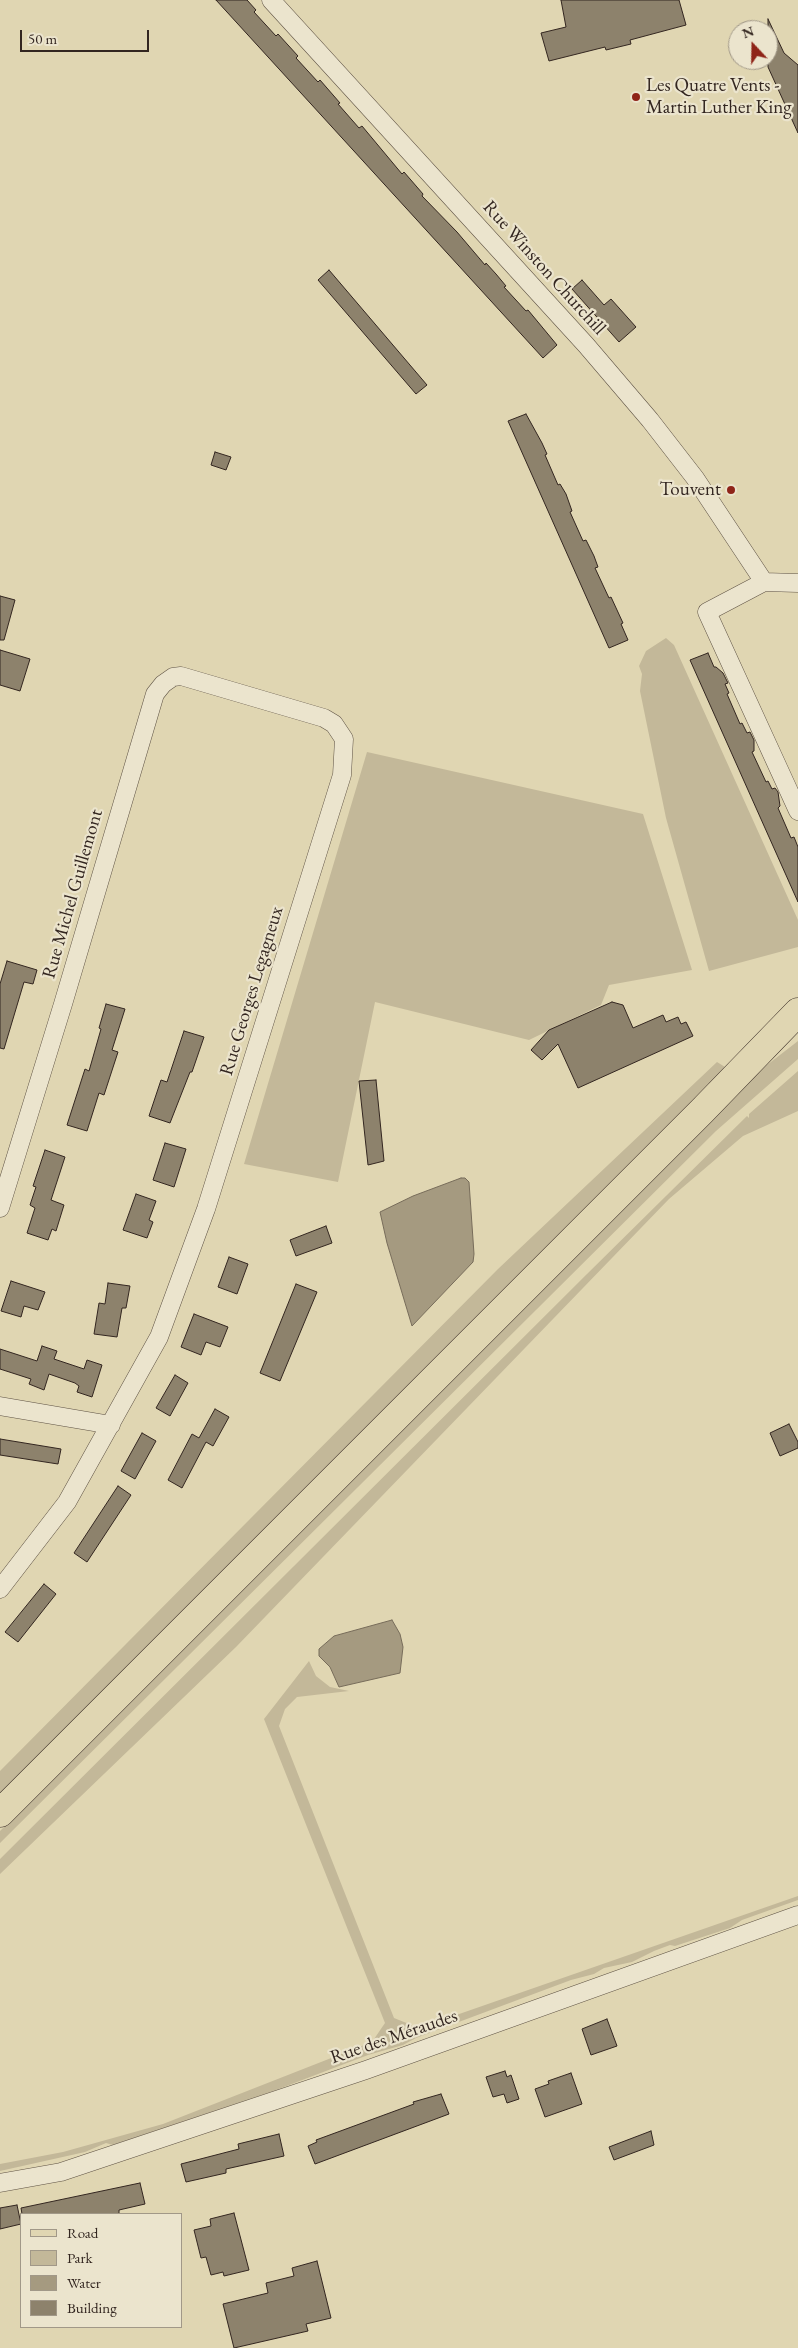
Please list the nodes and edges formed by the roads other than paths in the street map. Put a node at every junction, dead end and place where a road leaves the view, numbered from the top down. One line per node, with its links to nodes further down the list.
1 (271, 0): 2 (street, Rue Winston Churchill)
2 (764, 582): 3 (street); 5 (street)
3 (798, 583)
4 (252, 696): 9 (street, Rue Michel Guillemont); 11 (street, Rue Georges Legagneux)
5 (798, 811)
6 (798, 1012): 8 (main road)
7 (798, 1033): 8 (main road)
8 (702, 1111): 13 (main road)
9 (0, 1208)
10 (0, 1406): 11 (street)
11 (110, 1425): 12 (street, Rue Georges Legagneux)
12 (0, 1589)
13 (0, 1813)
14 (798, 1915): 15 (street, Rue des Méraudes)
15 (0, 2183)

